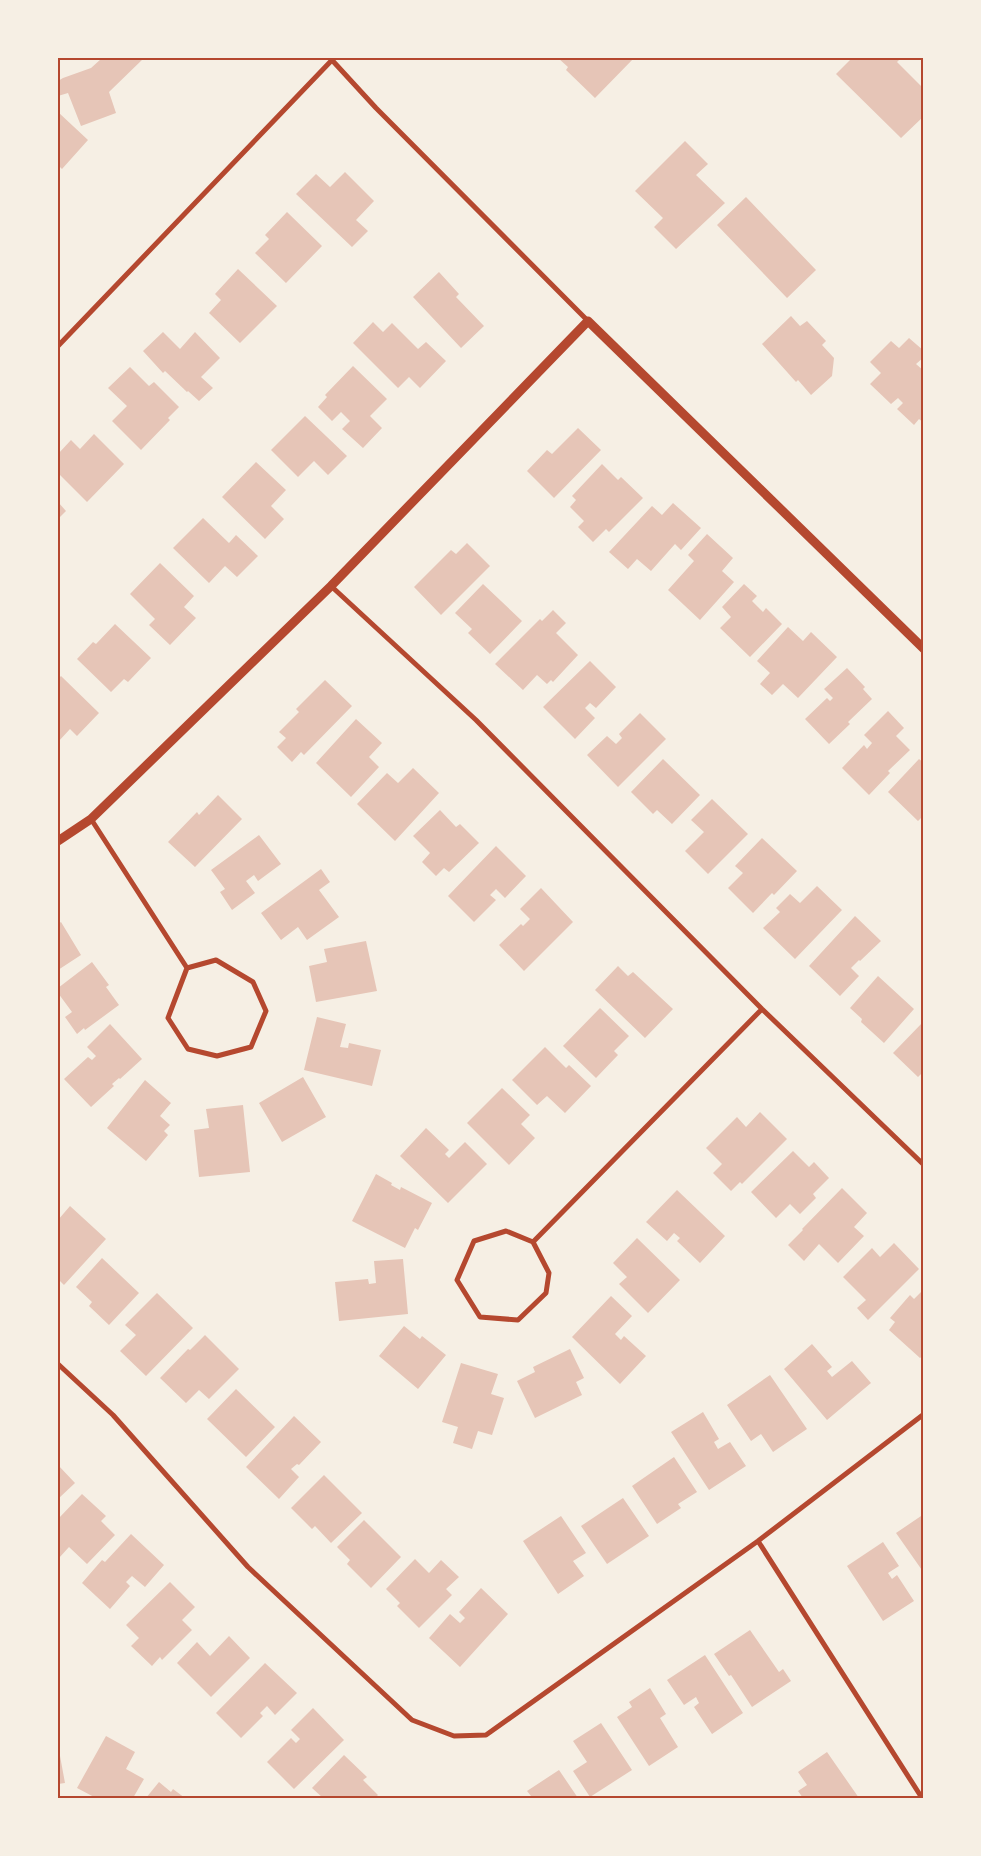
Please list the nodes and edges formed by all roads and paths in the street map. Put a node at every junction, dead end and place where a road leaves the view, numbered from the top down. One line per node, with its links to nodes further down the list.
1 (331, 59): 2 (street); 3 (street)
2 (588, 321): 4 (street); 5 (street)
3 (58, 346)
4 (331, 586): 6 (street); 9 (street)
5 (924, 649)
6 (91, 819): 7 (street); 8 (street)
7 (58, 841)
8 (187, 968): 8 (street)
9 (762, 1010): 10 (street); 11 (street)
10 (924, 1165)
11 (533, 1242): 11 (street)
12 (58, 1364): 14 (street)
13 (924, 1414): 14 (street)
14 (758, 1540): 15 (street)
15 (922, 1798)

